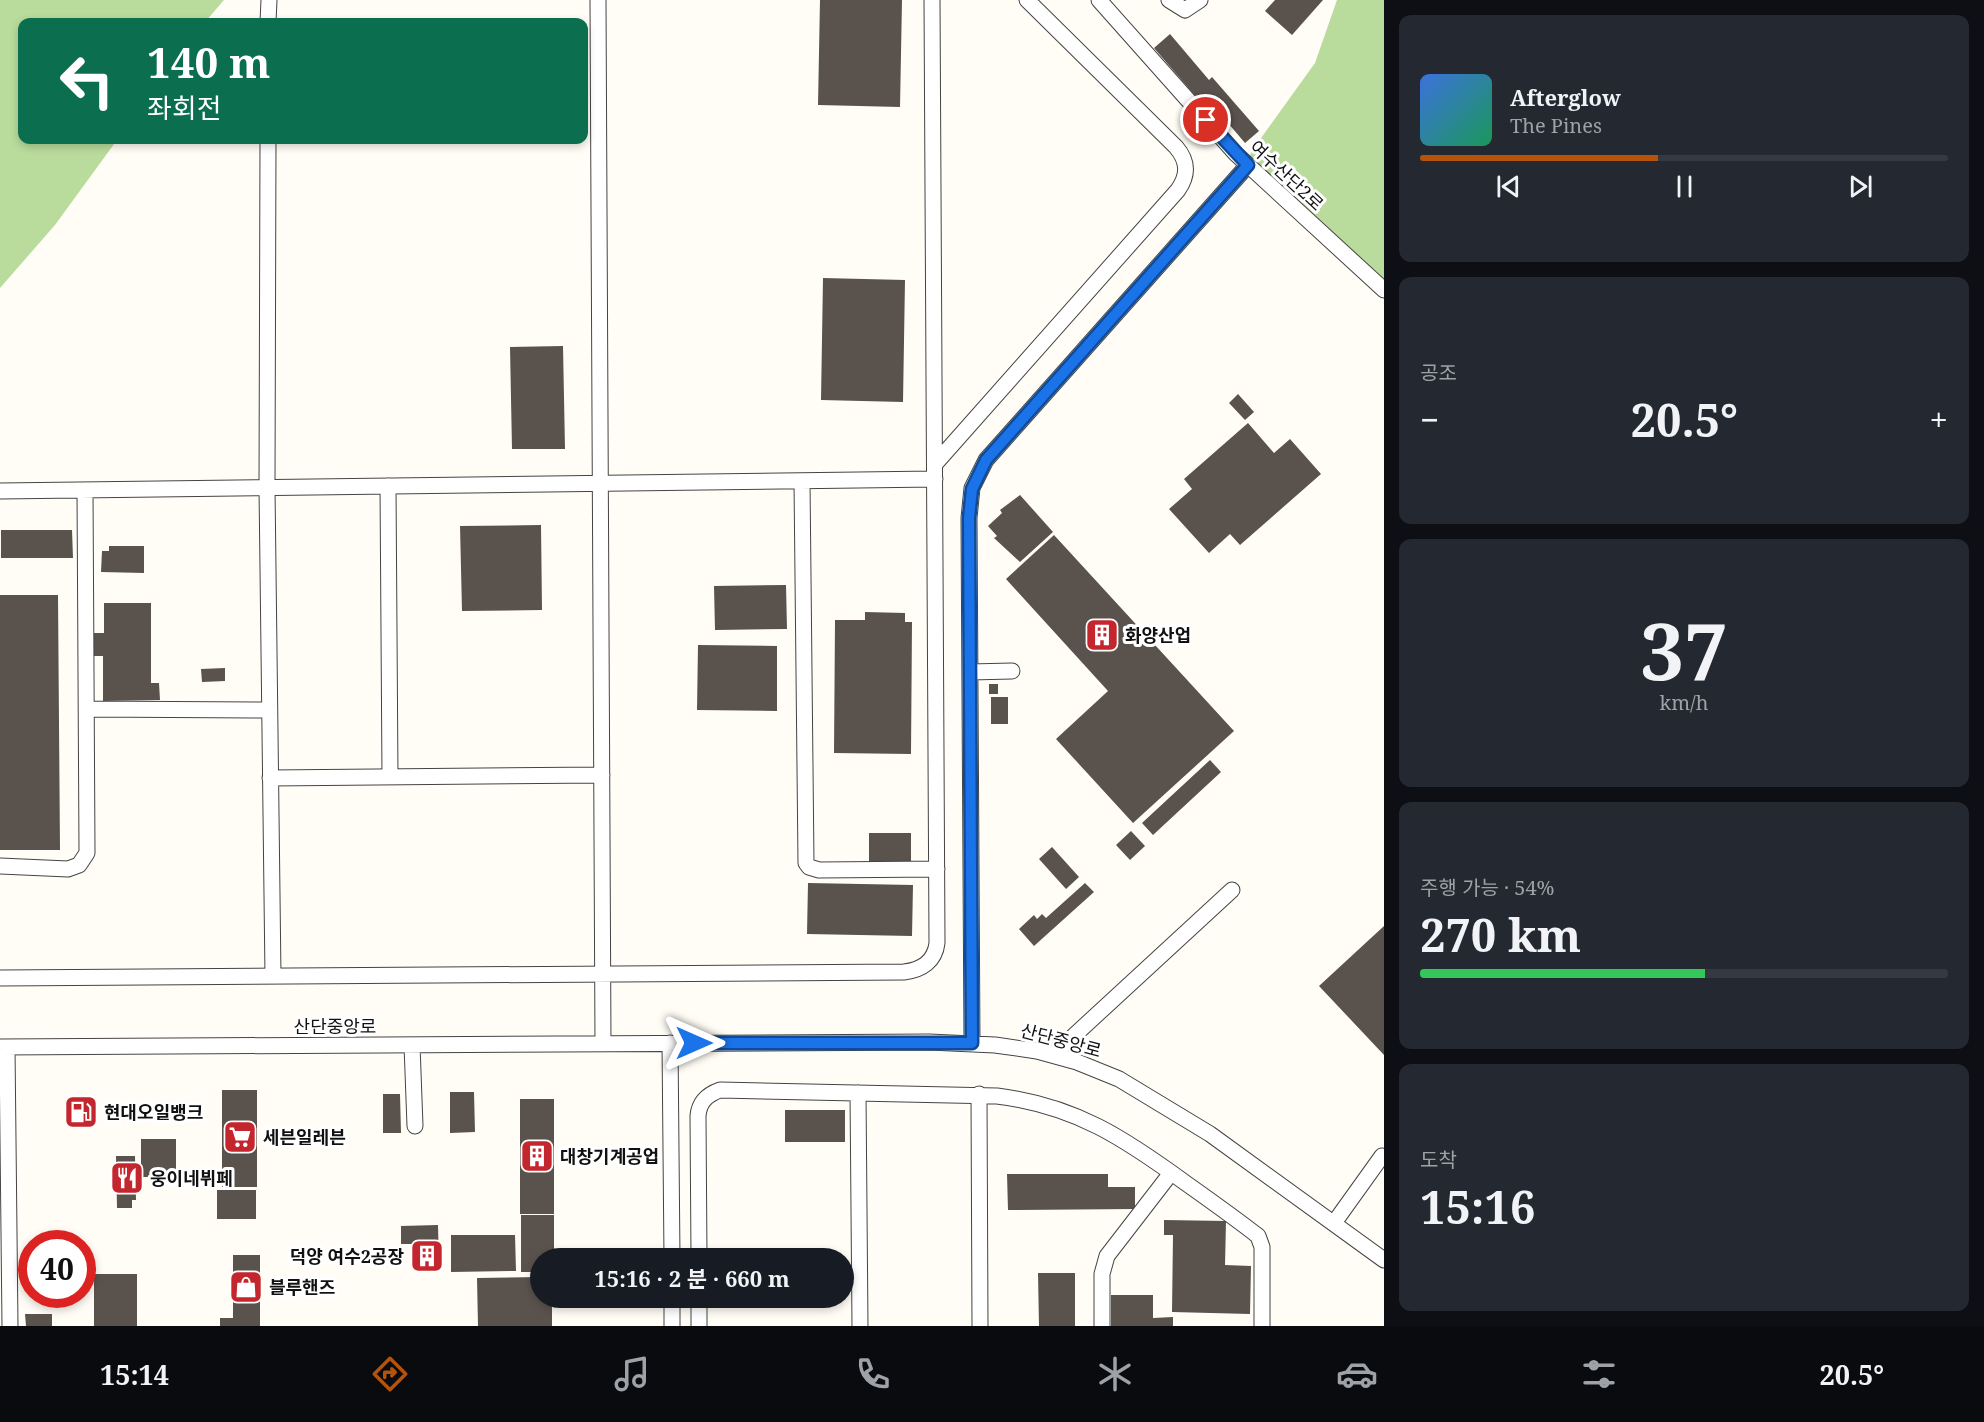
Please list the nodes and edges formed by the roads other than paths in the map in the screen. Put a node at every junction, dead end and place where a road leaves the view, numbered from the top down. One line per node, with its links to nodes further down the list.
1 (269, 0): 8 (street)
2 (598, 0): 14 (street)
3 (932, 0): 12 (street)
4 (1027, 0): 12 (street)
5 (1099, 0): 10 (street, 여수산단2로)
6 (1169, 0): 7 (street)
7 (1200, 0)
8 (268, 18)
9 (268, 144): 16 (street)
10 (1248, 165): 11 (street, 여수산단2로); 20 (street)
11 (1384, 290)
12 (935, 471): 13 (street); 27 (street)
13 (802, 481): 14 (street); 27 (street)
14 (600, 483): 15 (street); 23 (street)
15 (388, 486): 16 (street); 24 (street)
16 (267, 488): 17 (street); 22 (street)
17 (85, 490): 18 (street); 21 (street)
18 (0, 491)
19 (1012, 671): 20 (street)
20 (970, 672): 33 (street)
21 (87, 709): 22 (street); 26 (street)
22 (269, 710): 25 (street)
23 (602, 775): 24 (street); 29 (street)
24 (390, 777): 25 (street)
25 (270, 778): 30 (street)
26 (0, 866)
27 (937, 869): 29 (street)
28 (1232, 890): 37 (street)
29 (602, 974): 30 (street); 34 (street)
30 (273, 976): 31 (street)
31 (0, 978)
32 (670, 1043): 33 (street, 산단중앙로); 34 (street, 산단중앙로); 44 (street)
33 (972, 1043): 37 (street, 산단중앙로)
34 (603, 1044): 35 (street, 산단중앙로)
35 (412, 1045): 36 (street, 산단중앙로); 40 (street)
36 (4, 1047): 49 (street)
37 (1053, 1055): 43 (street, 산단중앙로)
38 (858, 1093): 39 (street); 45 (street); 52 (street)
39 (979, 1094): 42 (street); 53 (street)
40 (415, 1126)
41 (1382, 1156): 43 (street)
42 (1171, 1173): 54 (street); 55 (street)
43 (1334, 1223): 46 (street, 산단중앙로)
44 (672, 1248)
45 (699, 1248)
46 (1384, 1260)
47 (672, 1308): 50 (street)
48 (699, 1308): 51 (street)
49 (10, 1326)
50 (672, 1326)
51 (699, 1326)
52 (860, 1326)
53 (980, 1326)
54 (1102, 1326)
55 (1262, 1326)

